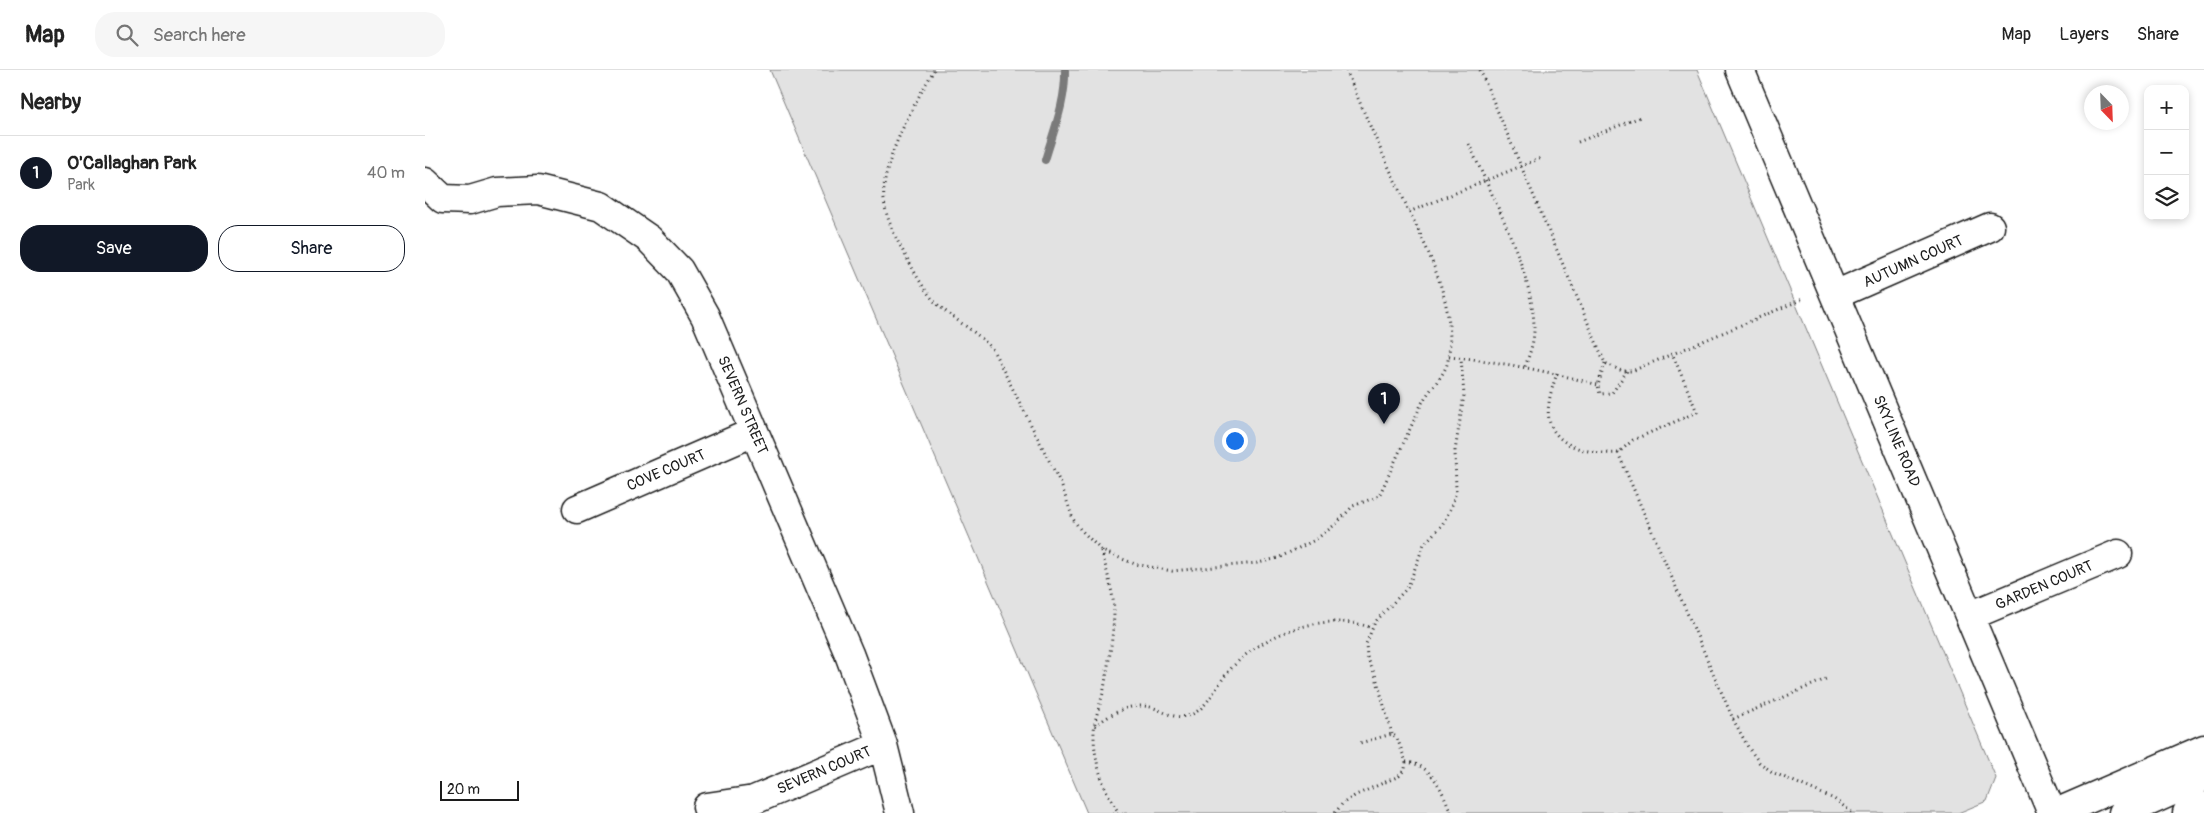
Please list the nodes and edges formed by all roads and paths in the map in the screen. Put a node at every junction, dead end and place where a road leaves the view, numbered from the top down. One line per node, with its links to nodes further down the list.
1 (935, 70): 27 (path)
2 (1345, 70): 12 (path)
3 (1480, 70): 9 (path)
4 (1740, 70): 14 (street, SKYLINE ROAD)
5 (1643, 116): 6 (path)
6 (1578, 142)
7 (1469, 144): 10 (path)
8 (1541, 158): 9 (path)
9 (1521, 165): 10 (path); 19 (path)
10 (1485, 180): 12 (path); 20 (path)
11 (425, 182): 24 (street, SEVERN STREET)
12 (1409, 212): 17 (path)
13 (1990, 227): 14 (street, AUTUMN COURT)
14 (1835, 295): 29 (street, SKYLINE ROAD)
15 (1803, 299): 16 (path)
16 (1672, 353): 21 (path); 25 (path)
17 (1449, 356): 18 (path); 27 (path)
18 (1461, 358): 20 (path); 30 (path)
19 (1605, 362): 21 (path); 23 (path)
20 (1525, 367): 22 (path)
21 (1627, 371): 23 (path)
22 (1557, 373): 23 (path); 25 (path)
23 (1598, 385)
24 (754, 432): 26 (street, COVE COURT); 36 (street, SEVERN STREET)
25 (1619, 453): 32 (path)
26 (577, 509)
27 (1102, 551): 33 (path)
28 (2118, 554): 29 (street, GARDEN COURT)
29 (1970, 616): 47 (street, SKYLINE ROAD)
30 (1372, 628): 33 (path); 34 (path)
31 (1827, 679): 32 (path)
32 (1733, 719): 46 (path)
33 (1095, 726): 43 (path)
34 (1392, 734): 35 (path); 38 (path)
35 (1360, 743)
36 (883, 745): 41 (street, SEVERN COURT); 42 (street, SEVERN STREET)
37 (2204, 749): 47 (street)
38 (1406, 762): 44 (path); 45 (path)
39 (2204, 777): 48 (street)
40 (2204, 806): 49 (street)
41 (707, 807)
42 (900, 813)
43 (1119, 813)
44 (1335, 813)
45 (1451, 813)
46 (1853, 813)
47 (2054, 813)
48 (2123, 813)
49 (2187, 813)

